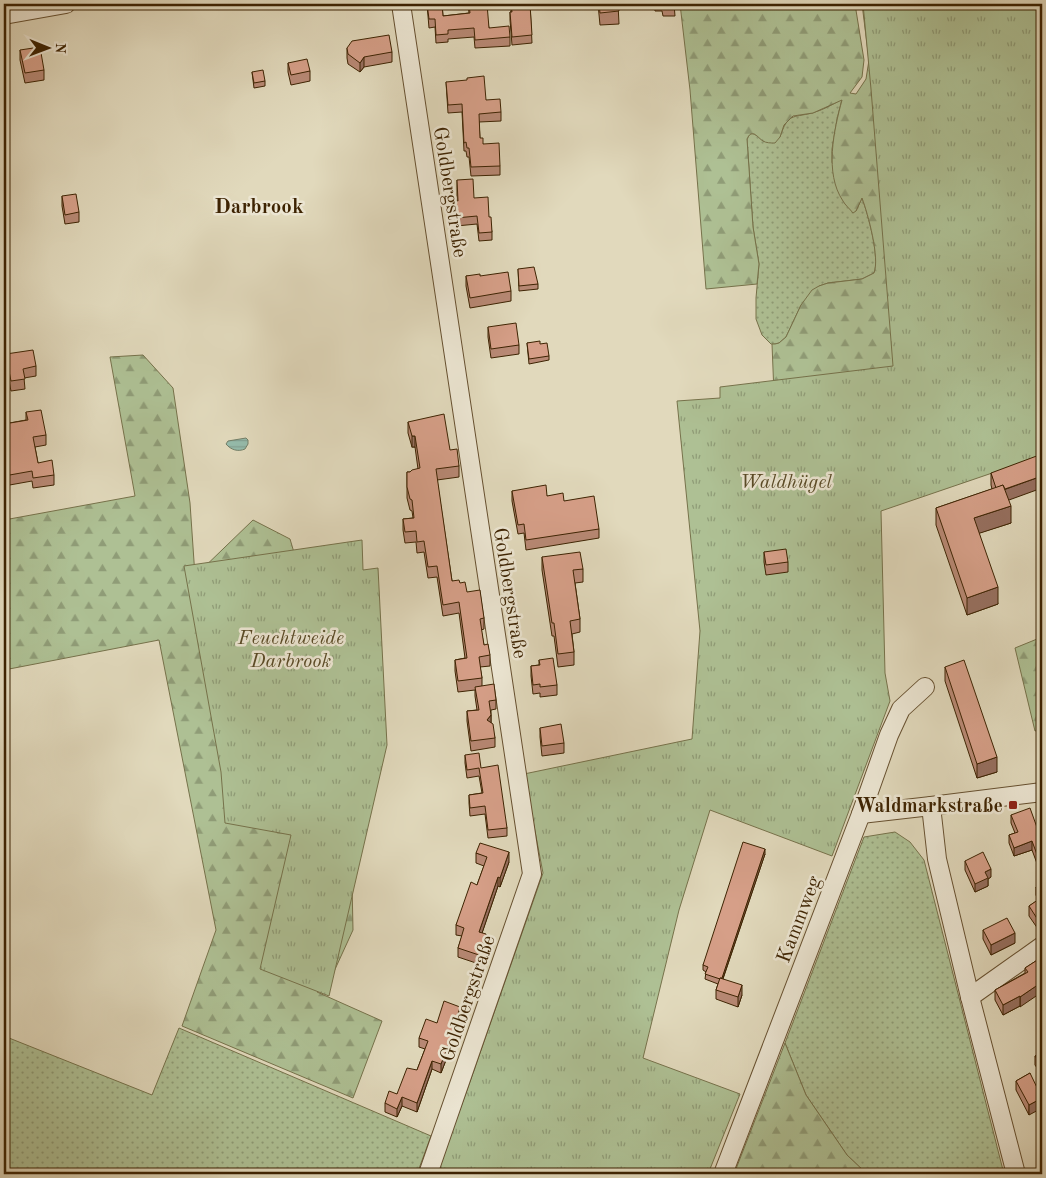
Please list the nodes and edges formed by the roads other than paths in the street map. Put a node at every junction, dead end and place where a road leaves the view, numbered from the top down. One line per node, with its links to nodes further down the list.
1 (66, 4): 3 (street)
2 (401, 4): 10 (street, Goldbergstraße)
3 (4, 15)
4 (925, 687): 7 (street, Kammweg)
5 (1042, 792): 6 (street)
6 (931, 806): 7 (street); 9 (street)
7 (861, 814): 11 (street, Kammweg)
8 (1042, 946): 9 (street)
9 (970, 997): 12 (street)
10 (428, 1174)
11 (723, 1174)
12 (1016, 1174)

